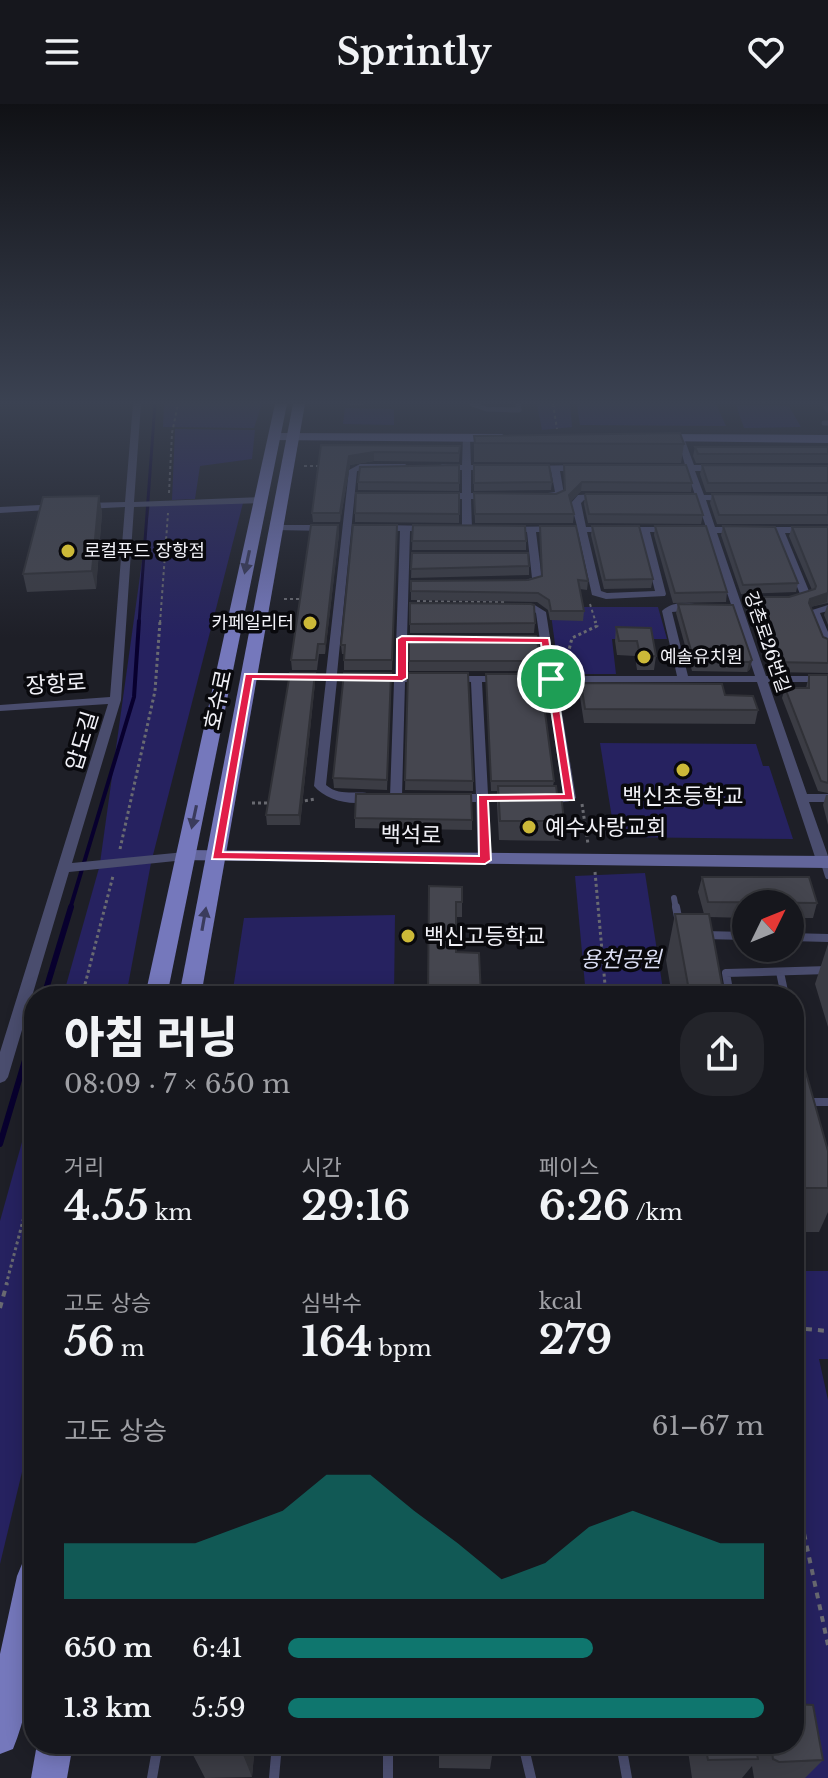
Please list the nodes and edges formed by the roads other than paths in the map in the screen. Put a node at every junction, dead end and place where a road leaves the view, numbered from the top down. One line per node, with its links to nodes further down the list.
1 (132, 482): 19 (street, 압도길)
2 (264, 482): 18 (main road, 호수로)
3 (286, 482): 21 (main road, 호수로)
4 (353, 482): 8 (street)
5 (467, 482): 11 (street)
6 (560, 482): 13 (street)
7 (694, 482): 16 (street, 강촌로26번길)
8 (351, 496): 9 (street); 22 (street)
9 (366, 496)
10 (423, 496): 11 (street)
11 (467, 496): 12 (street); 26 (street)
12 (496, 496)
13 (525, 496)
14 (610, 497): 30 (street)
15 (669, 497): 16 (street)
16 (698, 497): 17 (street); 32 (street, 강촌로26번길)
17 (742, 498)
18 (260, 500): 19 (street); 74 (main road, 호수로, one-way to 74)
19 (131, 504): 20 (street); 66 (street, 압도길)
20 (0, 510)
21 (277, 528): 22 (street); 54 (main road, 호수로)
22 (347, 528): 23 (street); 55 (street)
23 (405, 528): 24 (street); 35 (street)
24 (436, 529)
25 (452, 529): 26 (street)
26 (467, 529): 27 (street)
27 (483, 529)
28 (499, 529): 29 (street)
29 (531, 529): 30 (street); 38 (street)
30 (582, 529): 31 (street); 31 (street)
31 (644, 529): 32 (street)
32 (709, 530): 33 (street); 45 (street, 강촌로26번길)
33 (779, 530): 34 (street); 43 (street)
34 (828, 530)
35 (405, 556): 36 (street); 40 (street)
36 (419, 556)
37 (520, 556): 38 (street)
38 (534, 556): 39 (street)
39 (512, 583)
40 (404, 584): 41 (street); 49 (street)
41 (420, 584)
42 (746, 599): 45 (street)
43 (784, 599)
44 (507, 604): 52 (street)
45 (735, 604): 47 (street); 64 (street, 강촌로26번길)
46 (705, 607): 63 (street)
47 (720, 608)
48 (828, 608): 53 (street)
49 (402, 639): 50 (street); 56 (street)
50 (418, 639)
51 (530, 640): 52 (street)
52 (546, 640): 62 (street)
53 (828, 645)
54 (248, 676): 55 (street); 75 (main road, 호수로)
55 (331, 677): 56 (street); 68 (street)
56 (402, 678): 57 (street); 68 (street)
57 (431, 679)
58 (446, 679): 59 (street)
59 (476, 679): 60 (street); 71 (street)
60 (521, 679)
61 (536, 679): 62 (street)
62 (551, 679): 63 (street); 71 (street)
63 (683, 679): 64 (street)
64 (761, 679): 65 (street); 72 (street, 강촌로26번길)
65 (828, 679)
66 (115, 700): 67 (street, 장항로); 77 (street, 압도길)
67 (0, 708)
68 (396, 797): 69 (street)
69 (410, 797)
70 (439, 797): 71 (street)
71 (482, 798): 76 (street)
72 (803, 798): 73 (street); 78 (street, 강촌로26번길)
73 (828, 798)
74 (185, 856): 75 (main road, 백석로); 77 (street); 88 (main road, 호수로)
75 (216, 856): 76 (main road, 백석로); 89 (main road, 호수로, one-way to 75)
76 (485, 860): 78 (main road, 백석로)
77 (69, 867): 87 (street, 압도길)
78 (827, 867)
79 (674, 898): 80 (lane)
80 (681, 935)
81 (694, 935): 82 (lane)
82 (732, 936)
83 (804, 937): 84 (lane)
84 (828, 938)
85 (828, 970): 86 (lane)
86 (780, 972): 90 (lane); 91 (lane)
87 (25, 986)
88 (158, 986)
89 (192, 986)
90 (728, 986)
91 (783, 986)
92 (24, 989): 93 (street, 압도길)
93 (6, 1038): 94 (street, 압도길)
94 (0, 1077)
95 (808, 1089): 96 (lane)
96 (812, 1102): 97 (lane); 98 (lane)
97 (828, 1102)
98 (816, 1116)
99 (24, 1623): 100 (main road)
100 (0, 1736)
101 (53, 1754): 107 (main road)
102 (156, 1754): 108 (lane)
103 (276, 1754): 109 (lane)
104 (388, 1754): 110 (lane)
105 (525, 1754): 111 (lane)
106 (623, 1754): 112 (lane)
107 (49, 1778)
108 (152, 1778)
109 (274, 1778)
110 (388, 1778)
111 (531, 1778)
112 (627, 1778)

